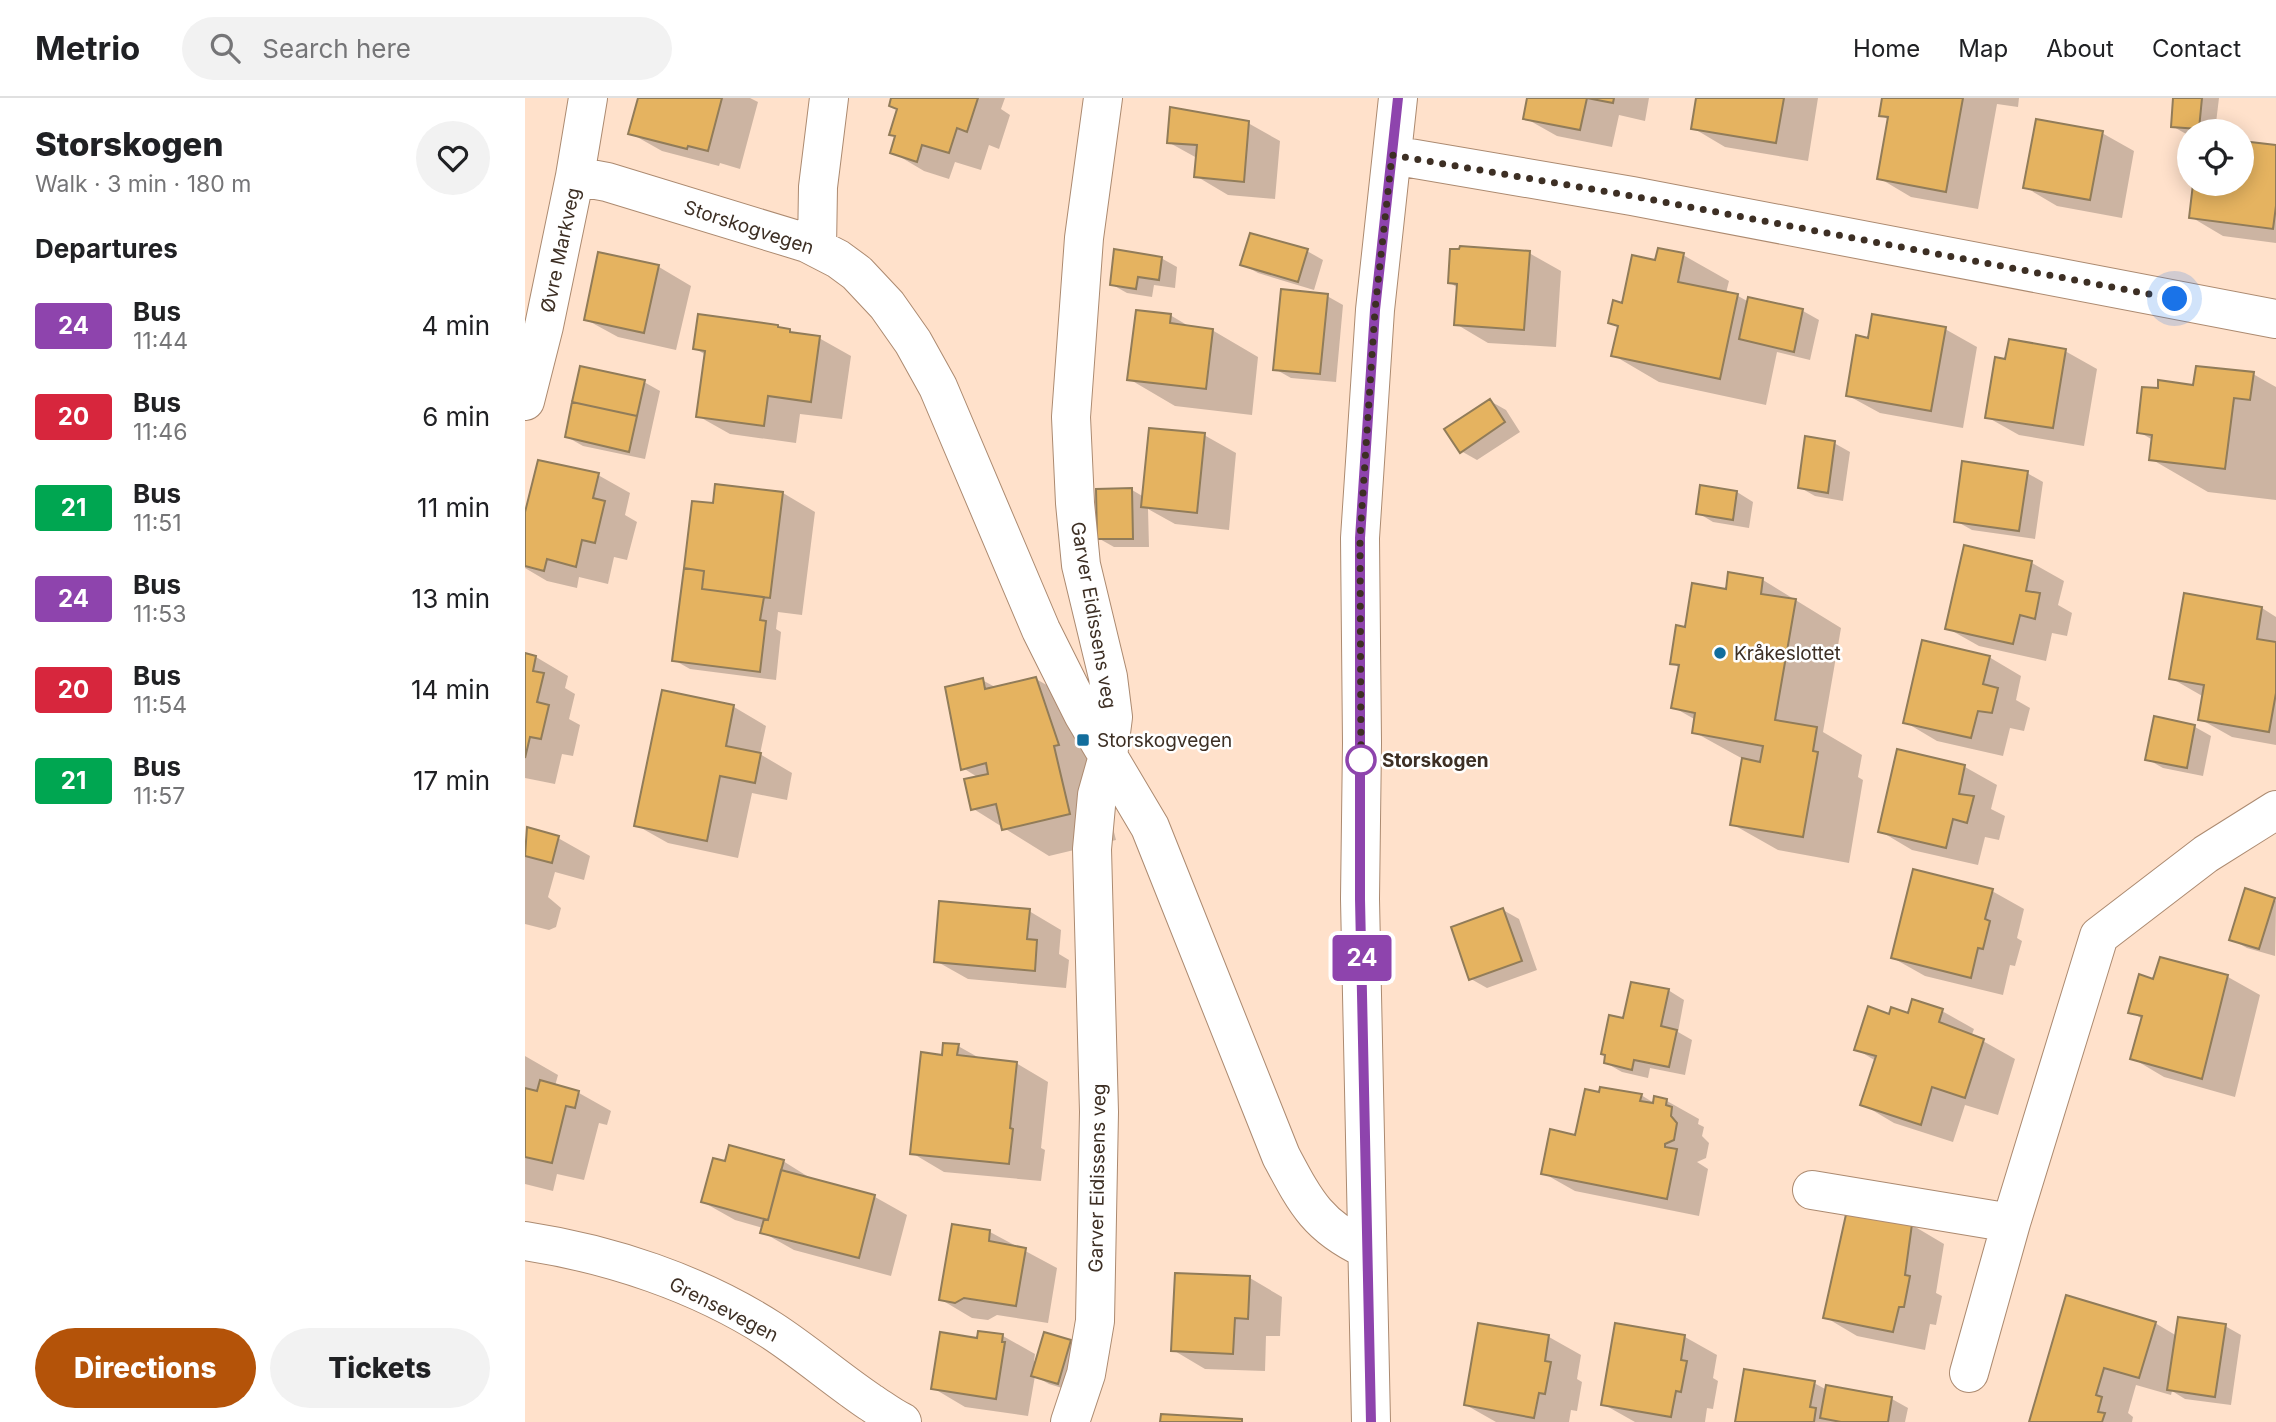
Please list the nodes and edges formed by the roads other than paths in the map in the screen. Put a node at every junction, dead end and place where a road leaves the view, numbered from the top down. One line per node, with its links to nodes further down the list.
1 (588, 98): 6 (street, Øvre Markveg)
2 (829, 98): 7 (street)
3 (1103, 98): 10 (street, Garver Eidissens veg)
4 (1398, 98): 5 (street)
5 (1392, 155): 8 (street); 15 (street)
6 (575, 176): 7 (street, Storskogvegen); 9 (street, Øvre Markveg)
7 (817, 248): 10 (street, Storskogvegen)
8 (2276, 318)
9 (525, 401)
10 (1108, 756): 15 (street, Storskogvegen); 18 (street, Garver Eidissens veg)
11 (2276, 810): 13 (street)
12 (1812, 1190): 13 (street)
13 (2011, 1223): 16 (street)
14 (525, 1241): 17 (street, Grensevegen)
15 (1366, 1249): 19 (street)
16 (1969, 1373)
17 (902, 1422)
18 (1070, 1422)
19 (1371, 1422)

